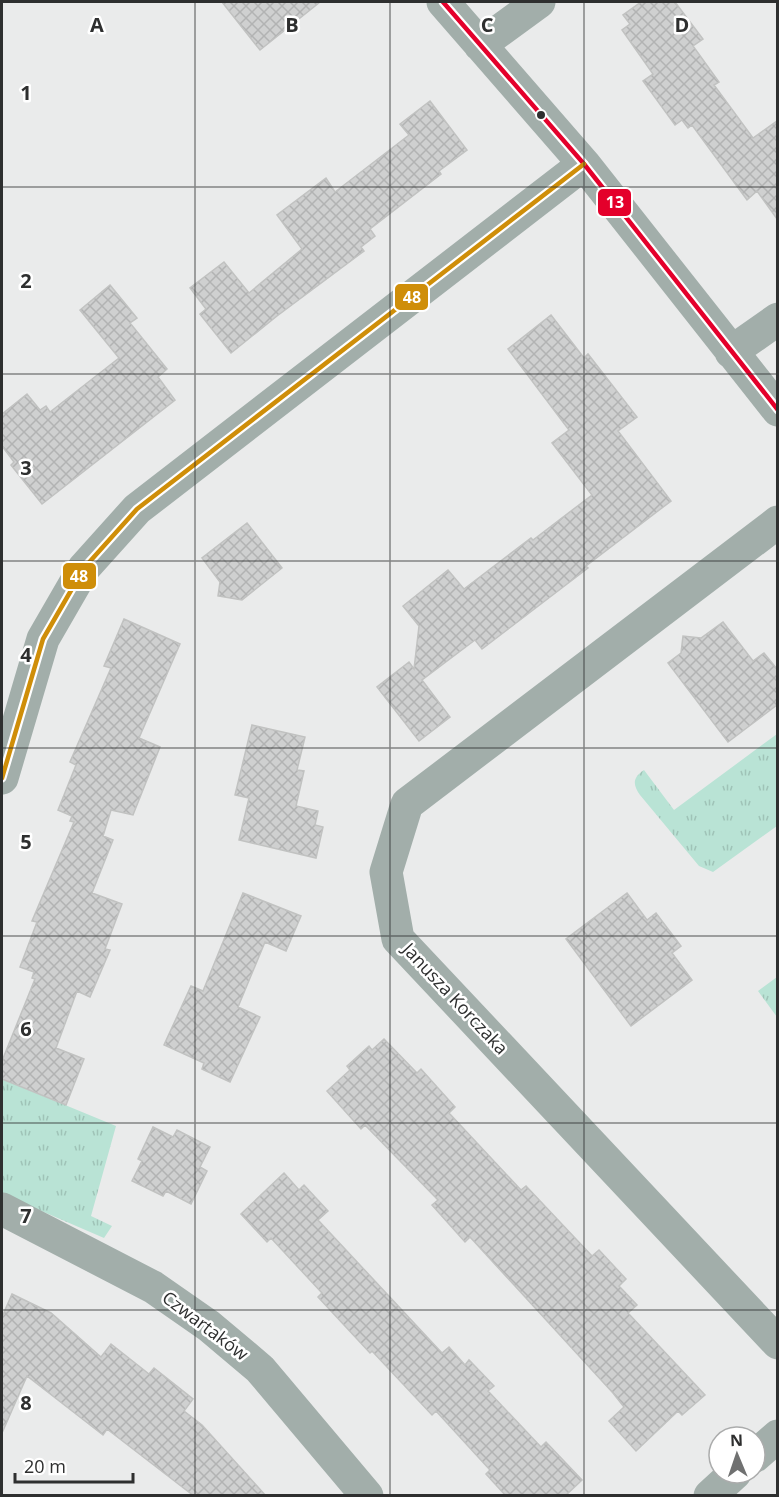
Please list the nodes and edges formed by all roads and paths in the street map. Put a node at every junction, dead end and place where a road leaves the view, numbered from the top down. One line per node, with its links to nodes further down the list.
1 (443, 2): 3 (street)
2 (539, 2): 3 (street)
3 (480, 45): 4 (street)
4 (584, 164): 6 (street); 9 (street)
5 (777, 319): 6 (street)
6 (731, 352): 7 (street)
7 (777, 410)
8 (777, 522): 11 (street, Janusza Korczaka)
9 (2, 778)
10 (2, 1209): 13 (street, Czwartaków)
11 (777, 1343)
12 (722, 1485): 14 (street)
13 (367, 1496)
14 (710, 1496)

